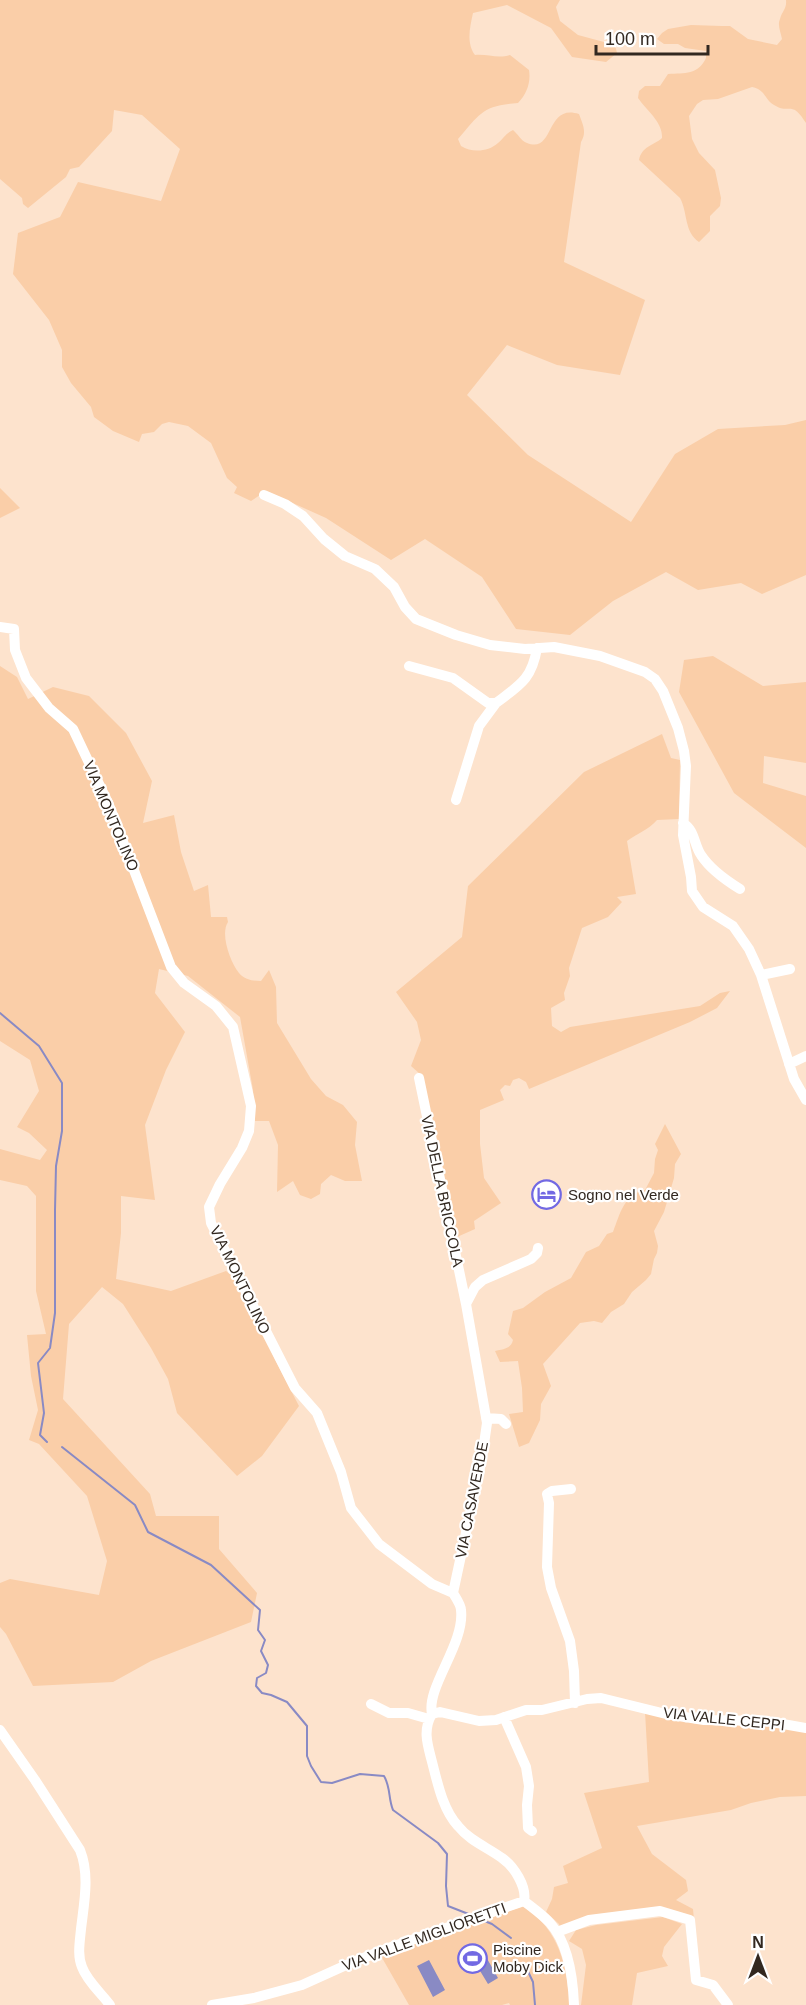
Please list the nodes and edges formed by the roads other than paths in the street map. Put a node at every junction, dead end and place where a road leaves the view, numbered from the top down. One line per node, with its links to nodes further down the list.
1 (264, 495): 3 (street)
2 (0, 627): 20 (street, VIA MONTOLINO)
3 (537, 648): 5 (street); 7 (street)
4 (409, 666): 5 (street)
5 (496, 703): 6 (street)
6 (456, 800)
7 (683, 822): 8 (street); 10 (street)
8 (740, 890)
9 (790, 969): 10 (street)
10 (761, 975): 12 (street)
11 (806, 1056): 12 (street)
12 (789, 1064): 14 (street)
13 (419, 1078): 16 (street, VIA DELLA BRICCOLA)
14 (806, 1100)
15 (538, 1248): 16 (street)
16 (466, 1304): 17 (street, VIA CASAVERDE)
17 (486, 1418): 18 (street); 20 (street, VIA CASAVERDE)
18 (506, 1424)
19 (571, 1489): 21 (street)
20 (453, 1593): 23 (street, VIA CASAVERDE)
21 (575, 1703): 24 (street, VIA VALLE CEPPI); 25 (street, VIA VALLE CEPPI)
22 (370, 1704): 23 (street, VIA VALLE CEPPI)
23 (430, 1717): 24 (street, VIA VALLE CEPPI); 28 (street, VIA VALLE MIGLIORETTI)
24 (504, 1717): 27 (street)
25 (806, 1728)
26 (0, 1730): 30 (street)
27 (532, 1831)
28 (524, 1901): 29 (street); 31 (street, VIA VALLE MIGLIORETTI)
29 (557, 1932): 32 (street); 33 (street)
30 (110, 2005)
31 (212, 2005)
32 (574, 2005)
33 (728, 2005)

